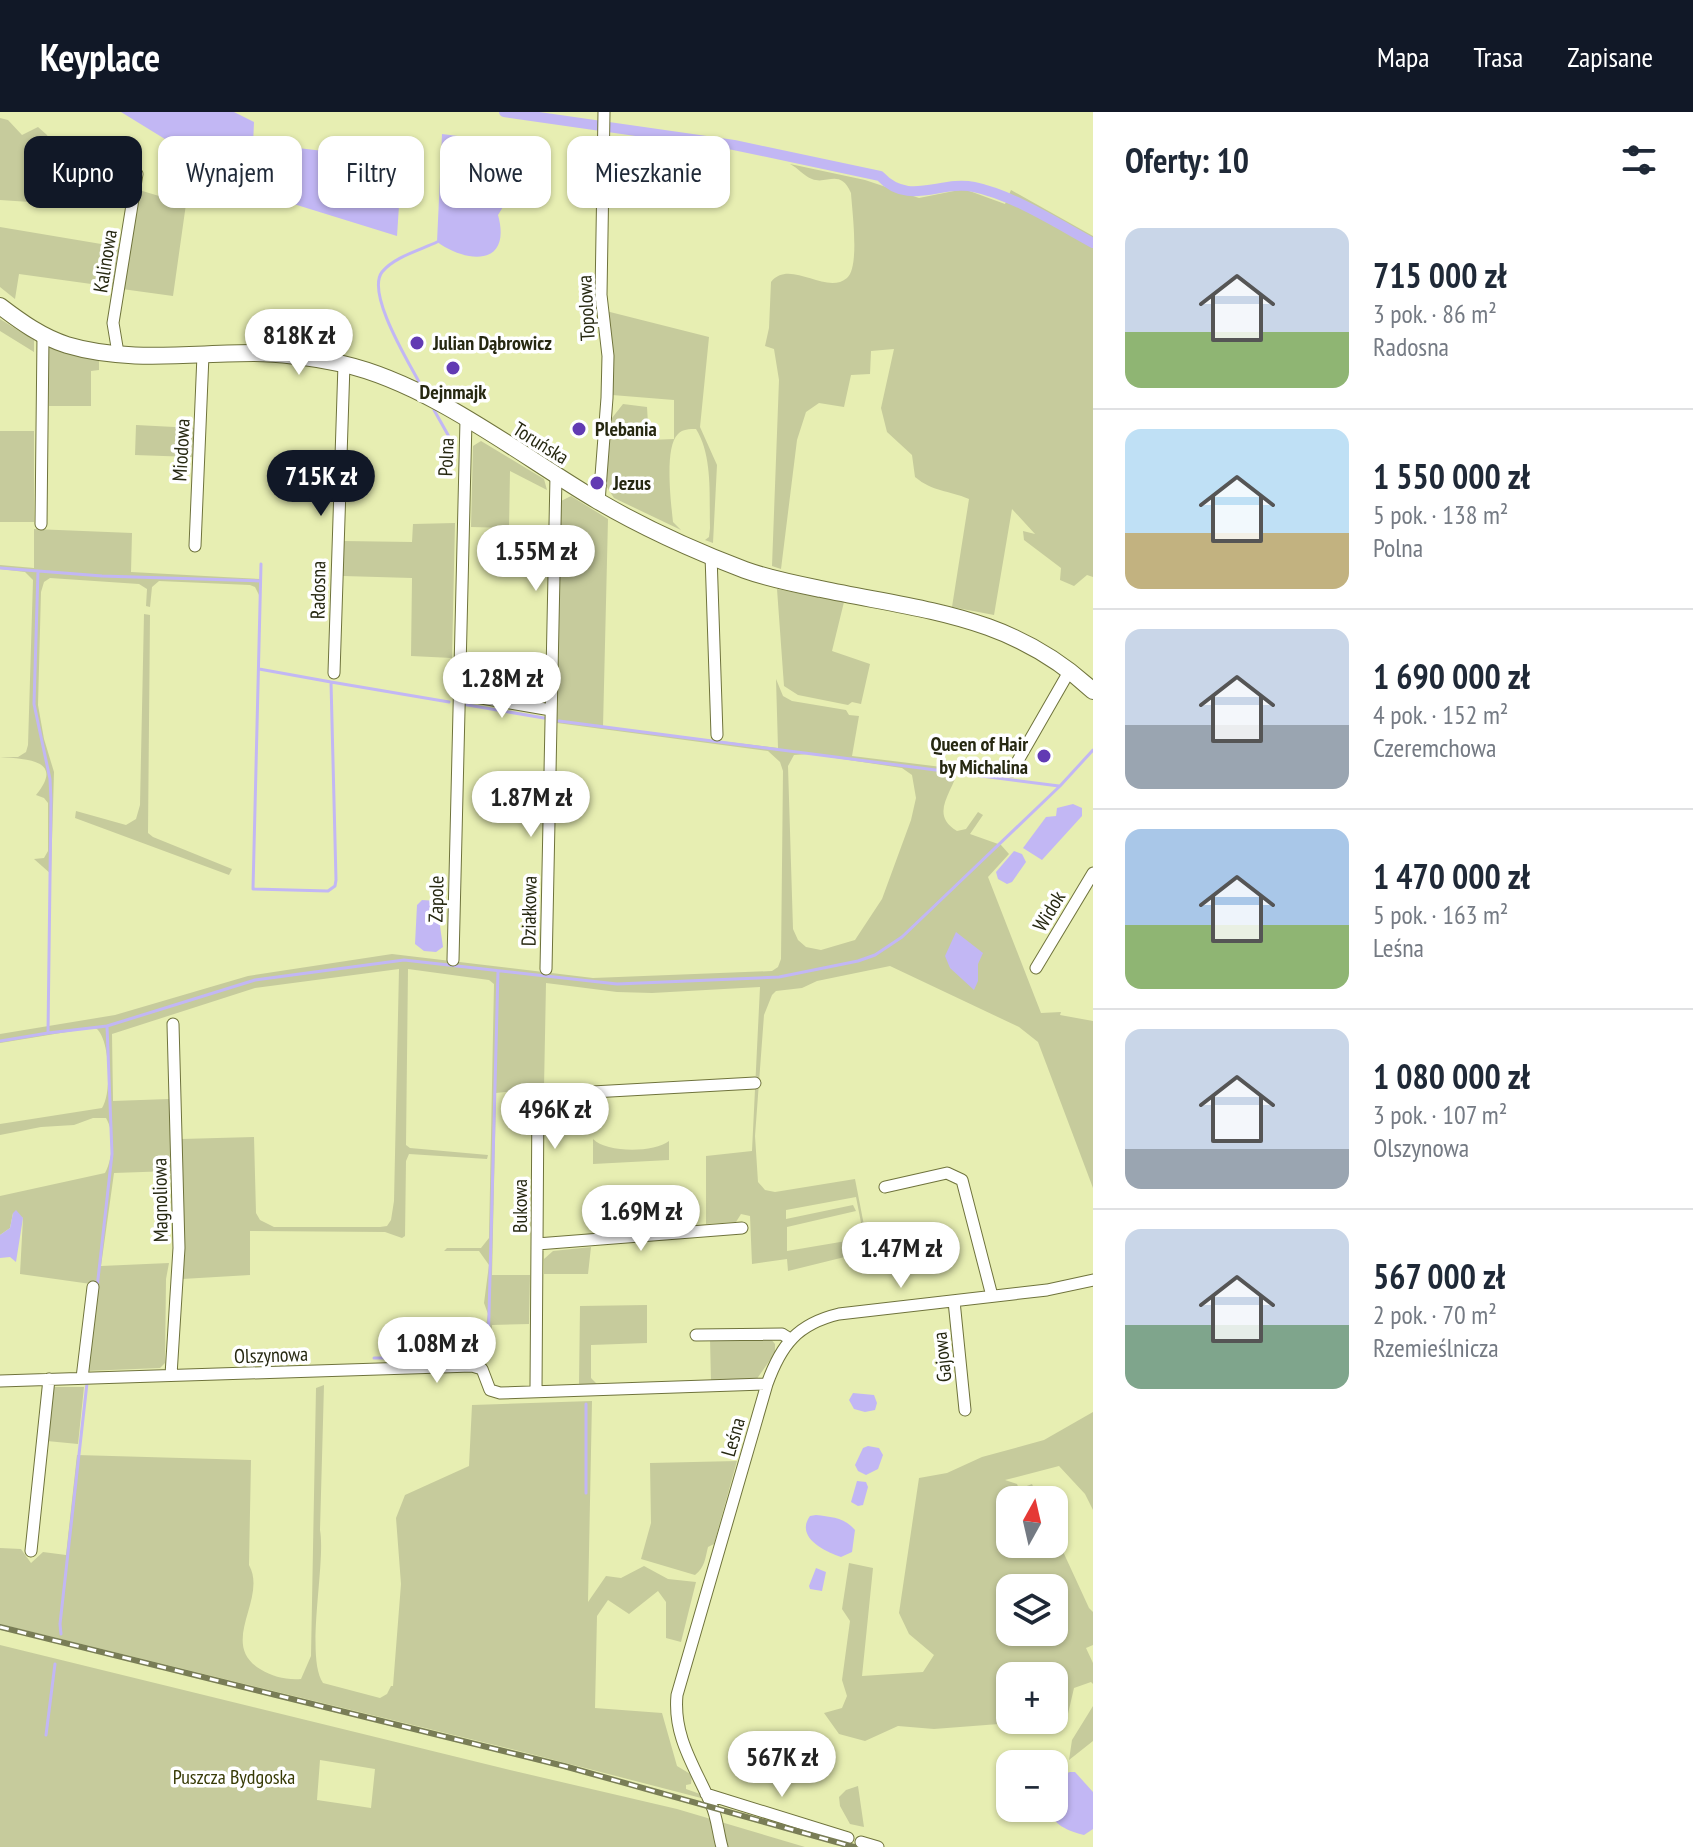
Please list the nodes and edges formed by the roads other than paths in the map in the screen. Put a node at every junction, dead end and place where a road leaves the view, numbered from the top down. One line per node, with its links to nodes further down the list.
1 (604, 115): 10 (street, Topolowa)
2 (132, 208): 5 (street, Kalinowa)
3 (0, 306): 4 (main road, Toruńska)
4 (43, 336): 5 (main road, Toruńska); 11 (street)
5 (118, 353): 6 (main road, Toruńska)
6 (203, 355): 7 (main road, Toruńska); 12 (street, Miodowa)
7 (344, 364): 8 (main road, Toruńska); 15 (street, Radosna)
8 (466, 420): 9 (main road, Toruńska); 17 (street, Polna)
9 (556, 476): 10 (main road, Toruńska); 18 (street)
10 (599, 502): 13 (main road, Toruńska)
11 (41, 524)
12 (195, 546)
13 (711, 555): 14 (main road, Toruńska); 19 (street)
14 (1070, 670): 16 (main road, Toruńska); 20 (street)
15 (334, 673)
16 (1093, 691)
17 (458, 694): 18 (street); 22 (street, Zapole)
18 (551, 710): 24 (street, Działkowa)
19 (717, 735)
20 (1012, 771)
21 (1093, 873): 23 (street, Widok)
22 (453, 960)
23 (1036, 968)
24 (546, 969)
25 (173, 1024): 36 (street, Magnoliowa)
26 (755, 1083): 29 (street, Bukowa)
27 (885, 1187): 32 (street)
28 (742, 1228): 29 (street)
29 (537, 1244): 41 (street, Bukowa)
30 (1093, 1280): 32 (street)
31 (93, 1287): 37 (street)
32 (992, 1296): 33 (street)
33 (954, 1301): 35 (street); 42 (street, Gajowa)
34 (696, 1335): 35 (street)
35 (790, 1339): 40 (street, Leśna)
36 (171, 1375): 37 (street, Olszynowa); 41 (street, Olszynowa)
37 (85, 1378): 38 (street, Olszynowa)
38 (49, 1379): 39 (street, Olszynowa); 43 (street)
39 (0, 1381)
40 (767, 1384): 41 (street, Olszynowa); 44 (street, Leśna)
41 (536, 1391)
42 (965, 1410)
43 (31, 1551)
44 (706, 1794): 45 (street); 47 (street, Leśna)
45 (848, 1838)
46 (861, 1842): 48 (street)
47 (722, 1847)
48 (878, 1847)

